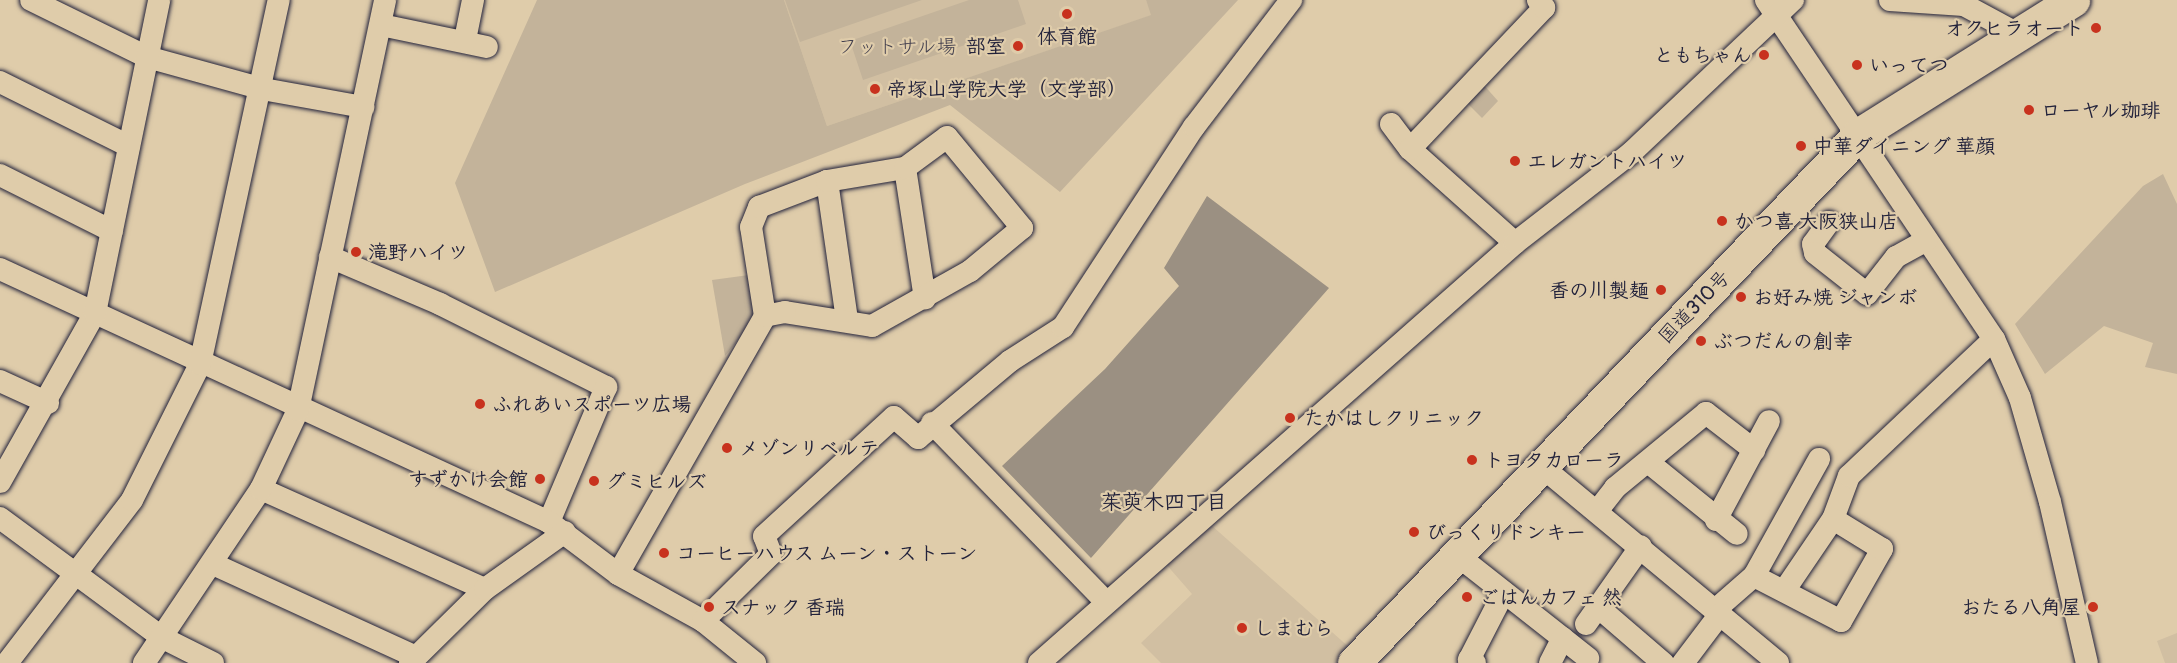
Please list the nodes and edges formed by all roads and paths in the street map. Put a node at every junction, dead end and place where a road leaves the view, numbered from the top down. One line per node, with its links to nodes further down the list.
1 (31, 0): 16 (street)
2 (159, 0): 16 (street)
3 (279, 0): 18 (street)
4 (385, 0): 12 (street)
5 (473, 0): 14 (street)
6 (1291, 0): 43 (street)
7 (1538, 0): 23 (street)
8 (1793, 0): 11 (street)
9 (1890, 0): 13 (street)
10 (2073, 0): 13 (highway, 国道310号)
11 (1771, 7): 21 (street); 30 (street)
12 (381, 25): 14 (street); 19 (street)
13 (2018, 34): 21 (highway, 国道310号)
14 (465, 40): 15 (street)
15 (486, 47)
16 (147, 57): 18 (street); 22 (street)
17 (0, 82): 22 (street)
18 (263, 89): 19 (street); 38 (street)
19 (363, 106): 31 (street)
20 (1391, 124): 23 (street)
21 (1858, 135): 29 (street); 47 (highway, 国道310号)
22 (129, 146): 28 (street)
23 (1410, 149): 30 (street)
24 (905, 168): 26 (street); 33 (street); 33 (street)
25 (0, 175): 28 (street)
26 (827, 181): 35 (street); 36 (street)
27 (1829, 222): 29 (street)
28 (112, 231): 34 (street)
29 (1928, 240): 37 (street)
30 (1515, 243): 65 (street)
31 (330, 257): 41 (street); 54 (street)
32 (0, 269): 34 (street)
33 (925, 298): 36 (street)
34 (95, 313): 38 (street); 40 (street)
35 (765, 316): 36 (street); 59 (street)
36 (847, 320)
37 (1994, 339): 52 (street); 83 (street)
38 (201, 364): 41 (street); 61 (street)
39 (0, 381): 40 (street)
40 (48, 403): 48 (street)
41 (298, 410): 49 (street); 54 (street)
42 (1769, 421): 44 (street)
43 (933, 423): 65 (street); 67 (street)
44 (1754, 450): 46 (street); 53 (street)
45 (1819, 459): 60 (street)
46 (1648, 462): 50 (street); 53 (street)
47 (1541, 466): 50 (street); 57 (highway, 国道310号)
48 (0, 482)
49 (261, 489): 58 (street); 62 (street)
50 (1598, 510): 56 (street)
51 (0, 518): 61 (street)
52 (1833, 519): 63 (street); 63 (street)
53 (1716, 520): 55 (street)
54 (557, 527): 59 (street); 62 (street)
55 (1737, 534)
56 (1641, 546): 66 (street); 80 (street)
57 (1457, 555): 64 (street); 77 (highway, 国道310号)
58 (213, 564): 68 (street); 71 (street)
59 (618, 574): 67 (street)
60 (1754, 576): 63 (street); 66 (street)
61 (77, 578): 68 (street); 72 (street)
62 (485, 589): 71 (street)
63 (1784, 591)
64 (1504, 592): 69 (street); 78 (street)
65 (1106, 602): 76 (street)
66 (1718, 612): 81 (street); 82 (street)
67 (703, 621): 75 (street)
68 (163, 638): 73 (street); 74 (street)
69 (1563, 638): 70 (street); 79 (street)
70 (1588, 658)
71 (412, 660)
72 (7, 663)
73 (144, 663)
74 (213, 663)
75 (755, 663)
76 (1039, 663)
77 (1354, 663)
78 (1475, 663)
79 (1550, 663)
80 (1663, 663)
81 (1683, 663)
82 (1778, 663)
83 (2087, 663)

